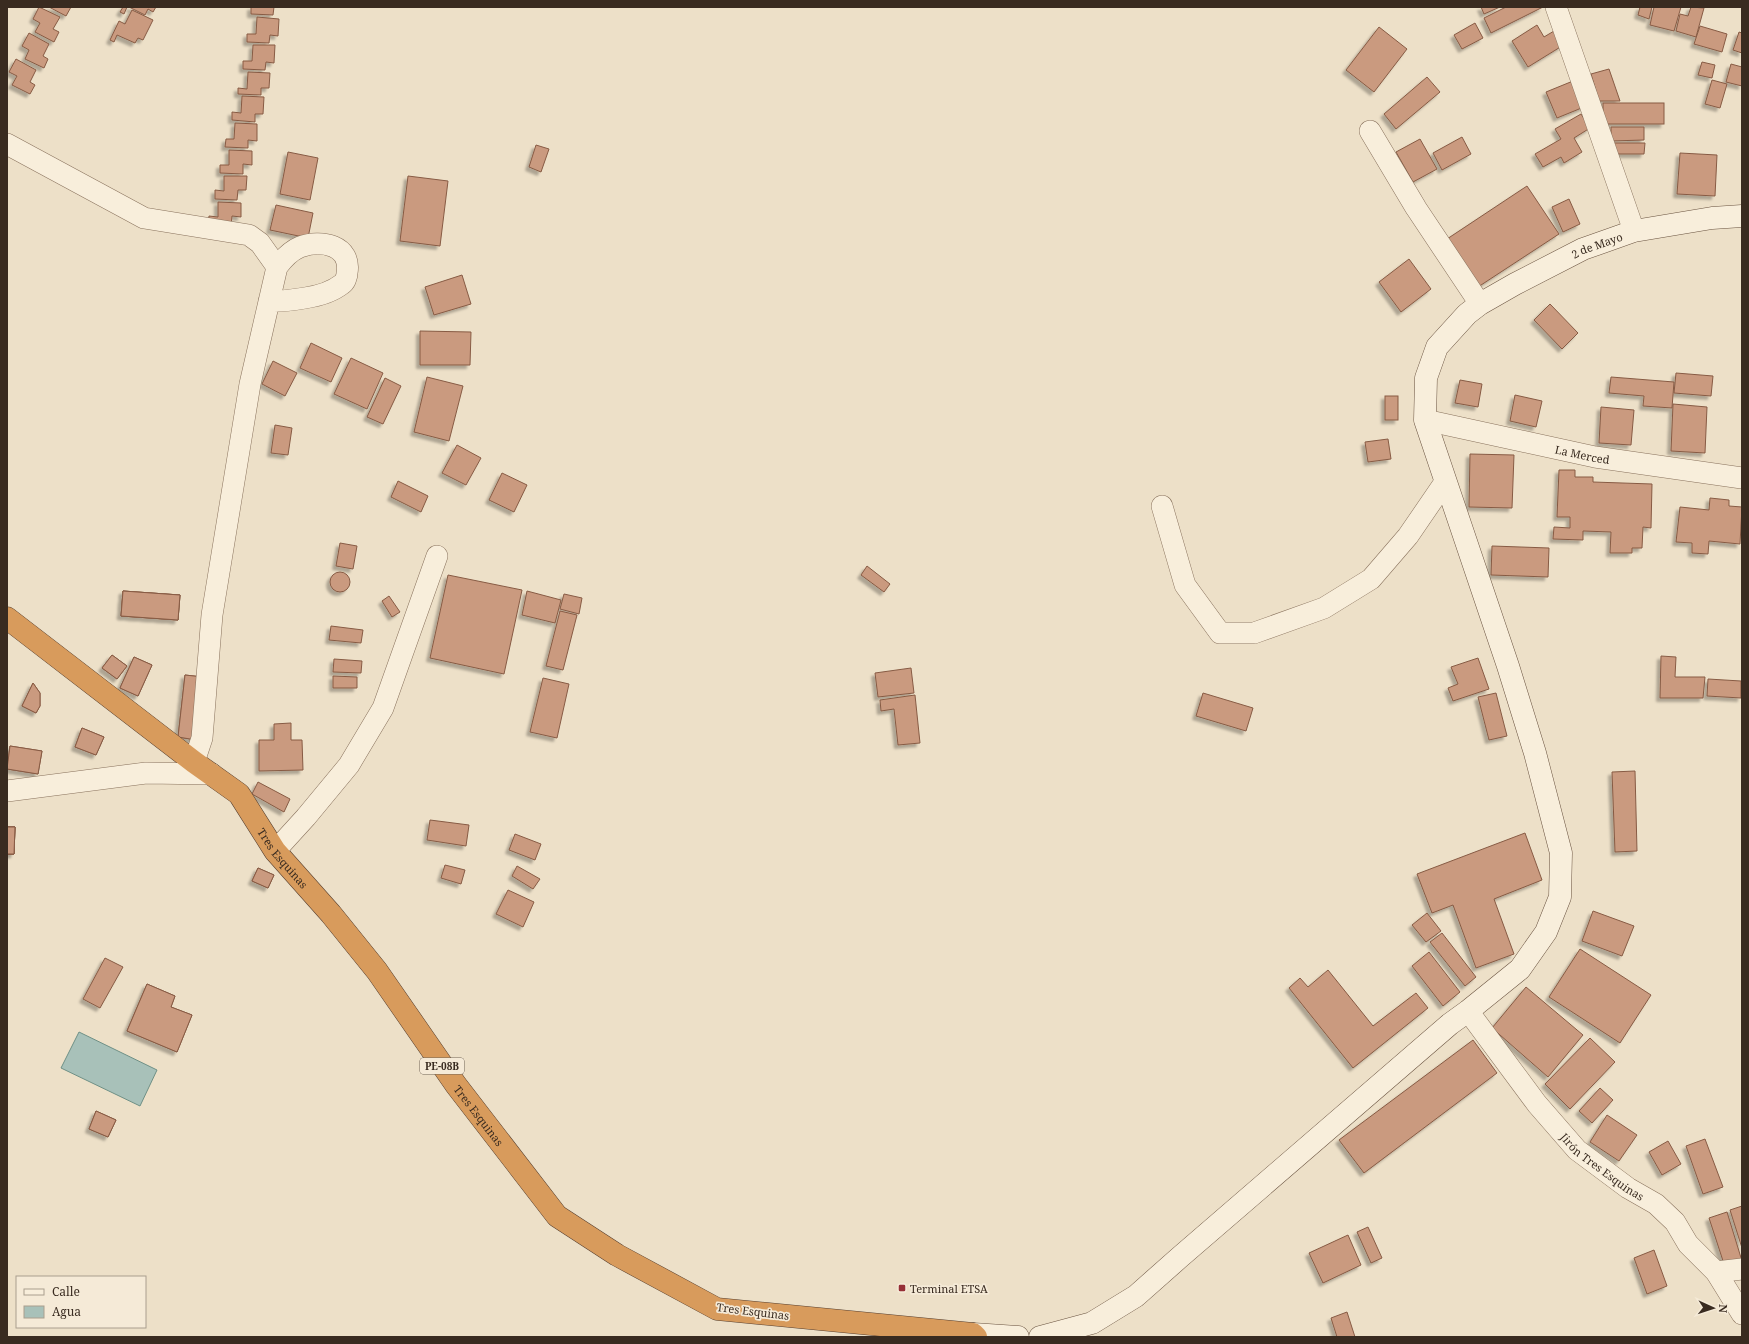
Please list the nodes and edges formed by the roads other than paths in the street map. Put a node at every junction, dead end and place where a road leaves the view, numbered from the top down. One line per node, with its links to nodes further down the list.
1 (1556, 7): 5 (street)
2 (1370, 131): 8 (street)
3 (7, 144): 6 (street)
4 (1742, 216): 5 (main road, 2 de Mayo)
5 (1634, 231): 8 (main road, 2 de Mayo)
6 (276, 267): 7 (street); 7 (street)
7 (269, 301): 15 (street)
8 (1474, 309): 9 (main road, 2 de Mayo)
9 (1424, 420): 10 (street, La Merced); 11 (main road)
10 (1742, 478)
11 (1445, 482): 12 (street); 19 (main road)
12 (1162, 506)
13 (437, 556): 18 (street)
14 (7, 618): 15 (highway, Tres Esquinas / PE-08B)
15 (194, 762): 16 (highway, Tres Esquinas / PE-08B)
16 (212, 774): 17 (street); 18 (highway, Tres Esquinas / PE-08B)
17 (7, 792)
18 (276, 851): 23 (highway, Tres Esquinas / PE-08B)
19 (1468, 1011): 21 (street, Jirón Tres Esquinas); 25 (main road)
20 (1742, 1269): 21 (street)
21 (1716, 1272): 22 (street, Jirón Tres Esquinas)
22 (1742, 1314)
23 (975, 1335): 24 (main road)
24 (1018, 1337)
25 (1040, 1337)

